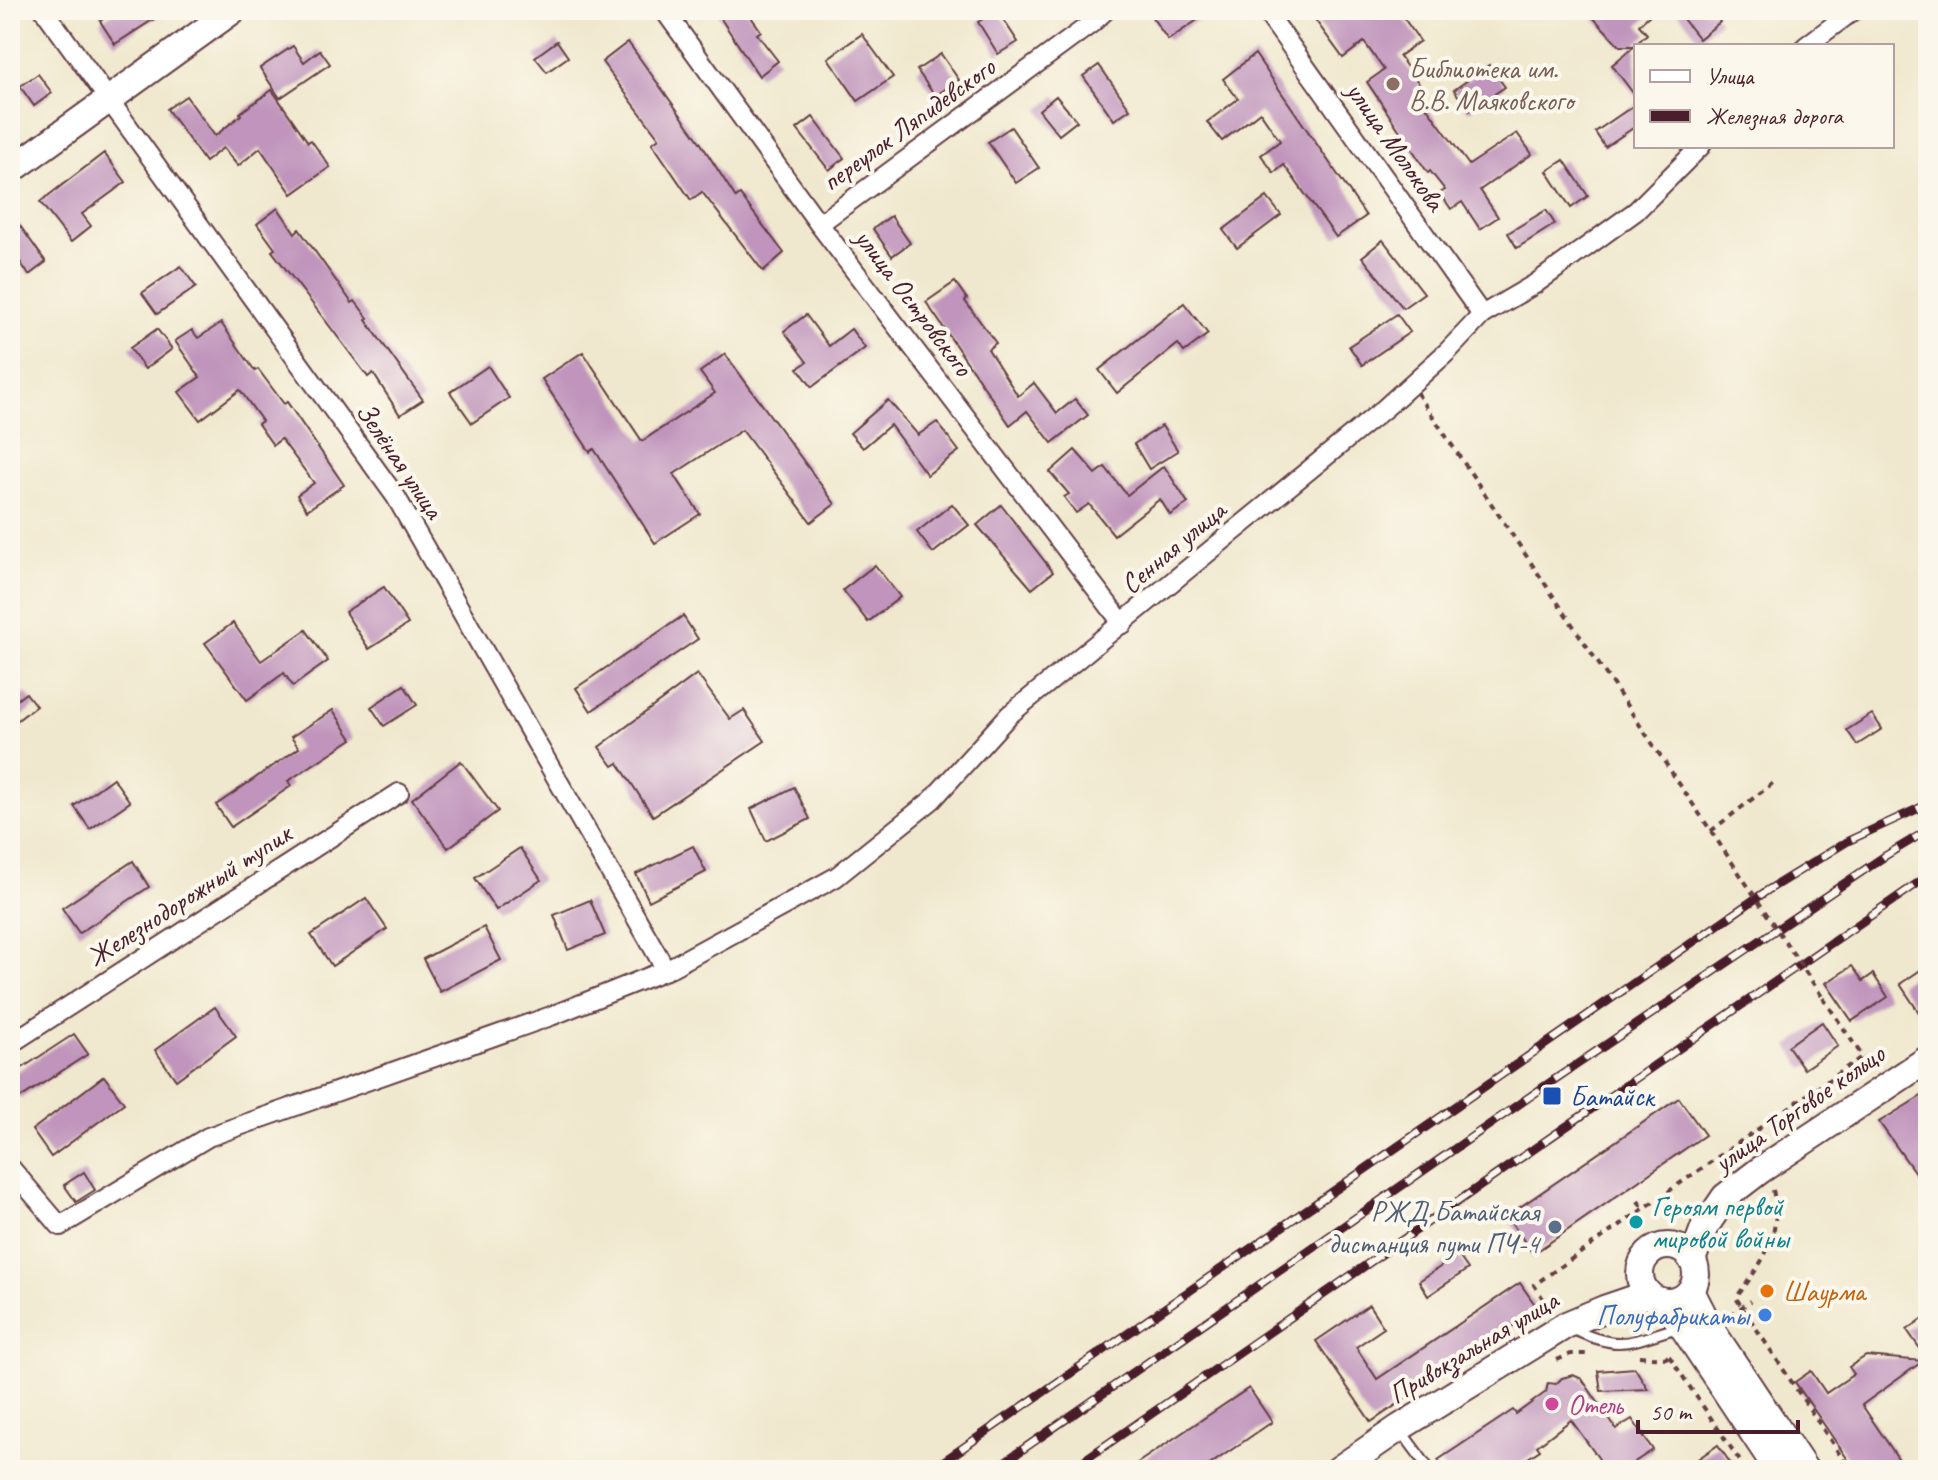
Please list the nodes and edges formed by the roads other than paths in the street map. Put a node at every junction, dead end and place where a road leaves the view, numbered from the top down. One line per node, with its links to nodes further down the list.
1 (44, 10): 8 (street, Зелёная улица)
2 (233, 10): 8 (street)
3 (664, 10): 11 (street, улица Островского)
4 (1106, 10): 11 (street, переулок Ляпидевского)
5 (1265, 10): 12 (street, улица Молокова)
6 (1854, 10): 7 (street)
7 (1809, 44)
8 (108, 98): 10 (street); 15 (street, Зелёная улица)
9 (1699, 148): 12 (street, Сенная улица)
10 (10, 171)
11 (819, 224): 13 (street, улица Островского)
12 (1482, 315): 13 (street, Сенная улица)
13 (1123, 624): 15 (street, Сенная улица)
14 (399, 793): 16 (street, Железнодорожный тупик)
15 (666, 970): 18 (street, Сенная улица)
16 (10, 1044)
17 (1928, 1059): 19 (street, улица Торговое кольцо)
18 (10, 1167)
19 (1692, 1260): 20 (street); 21 (street)
20 (1691, 1291): 21 (street); 23 (street)
21 (1657, 1299): 22 (street, Привокзальная улица); 23 (street)
22 (1566, 1325): 23 (lane); 24 (street, Привокзальная улица)
23 (1695, 1331): 27 (street); 28 (street)
24 (1399, 1428): 25 (street, Привокзальная улица); 26 (lane)
25 (1338, 1470)
26 (1430, 1470)
27 (1778, 1470)
28 (1805, 1470)

